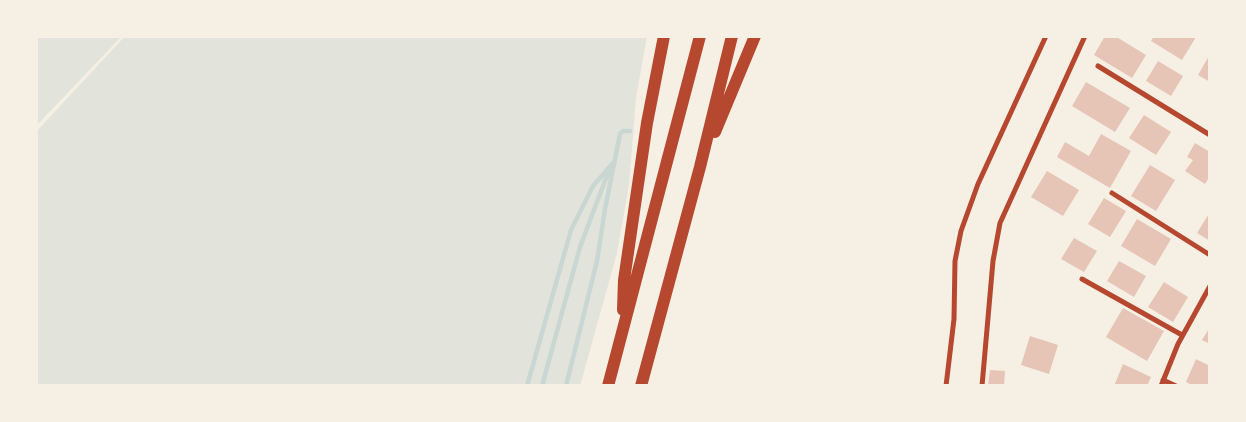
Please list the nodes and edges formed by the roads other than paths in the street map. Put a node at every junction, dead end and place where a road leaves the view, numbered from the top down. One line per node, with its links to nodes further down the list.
1 (664, 36): 14 (highway)
2 (700, 36): 14 (highway)
3 (732, 36): 9 (highway)
4 (755, 36): 9 (highway)
5 (1046, 36): 19 (street)
6 (1085, 36): 20 (street)
7 (1098, 66): 8 (street)
8 (1210, 135)
9 (700, 167): 18 (highway)
10 (1112, 193): 11 (street)
11 (1210, 255)
12 (1082, 279): 15 (street)
13 (1210, 286): 15 (street)
14 (623, 330): 17 (highway)
15 (1182, 335): 16 (street)
16 (1162, 383): 21 (street)
17 (608, 386)
18 (642, 386)
19 (946, 386)
20 (982, 386)
21 (1176, 386)

